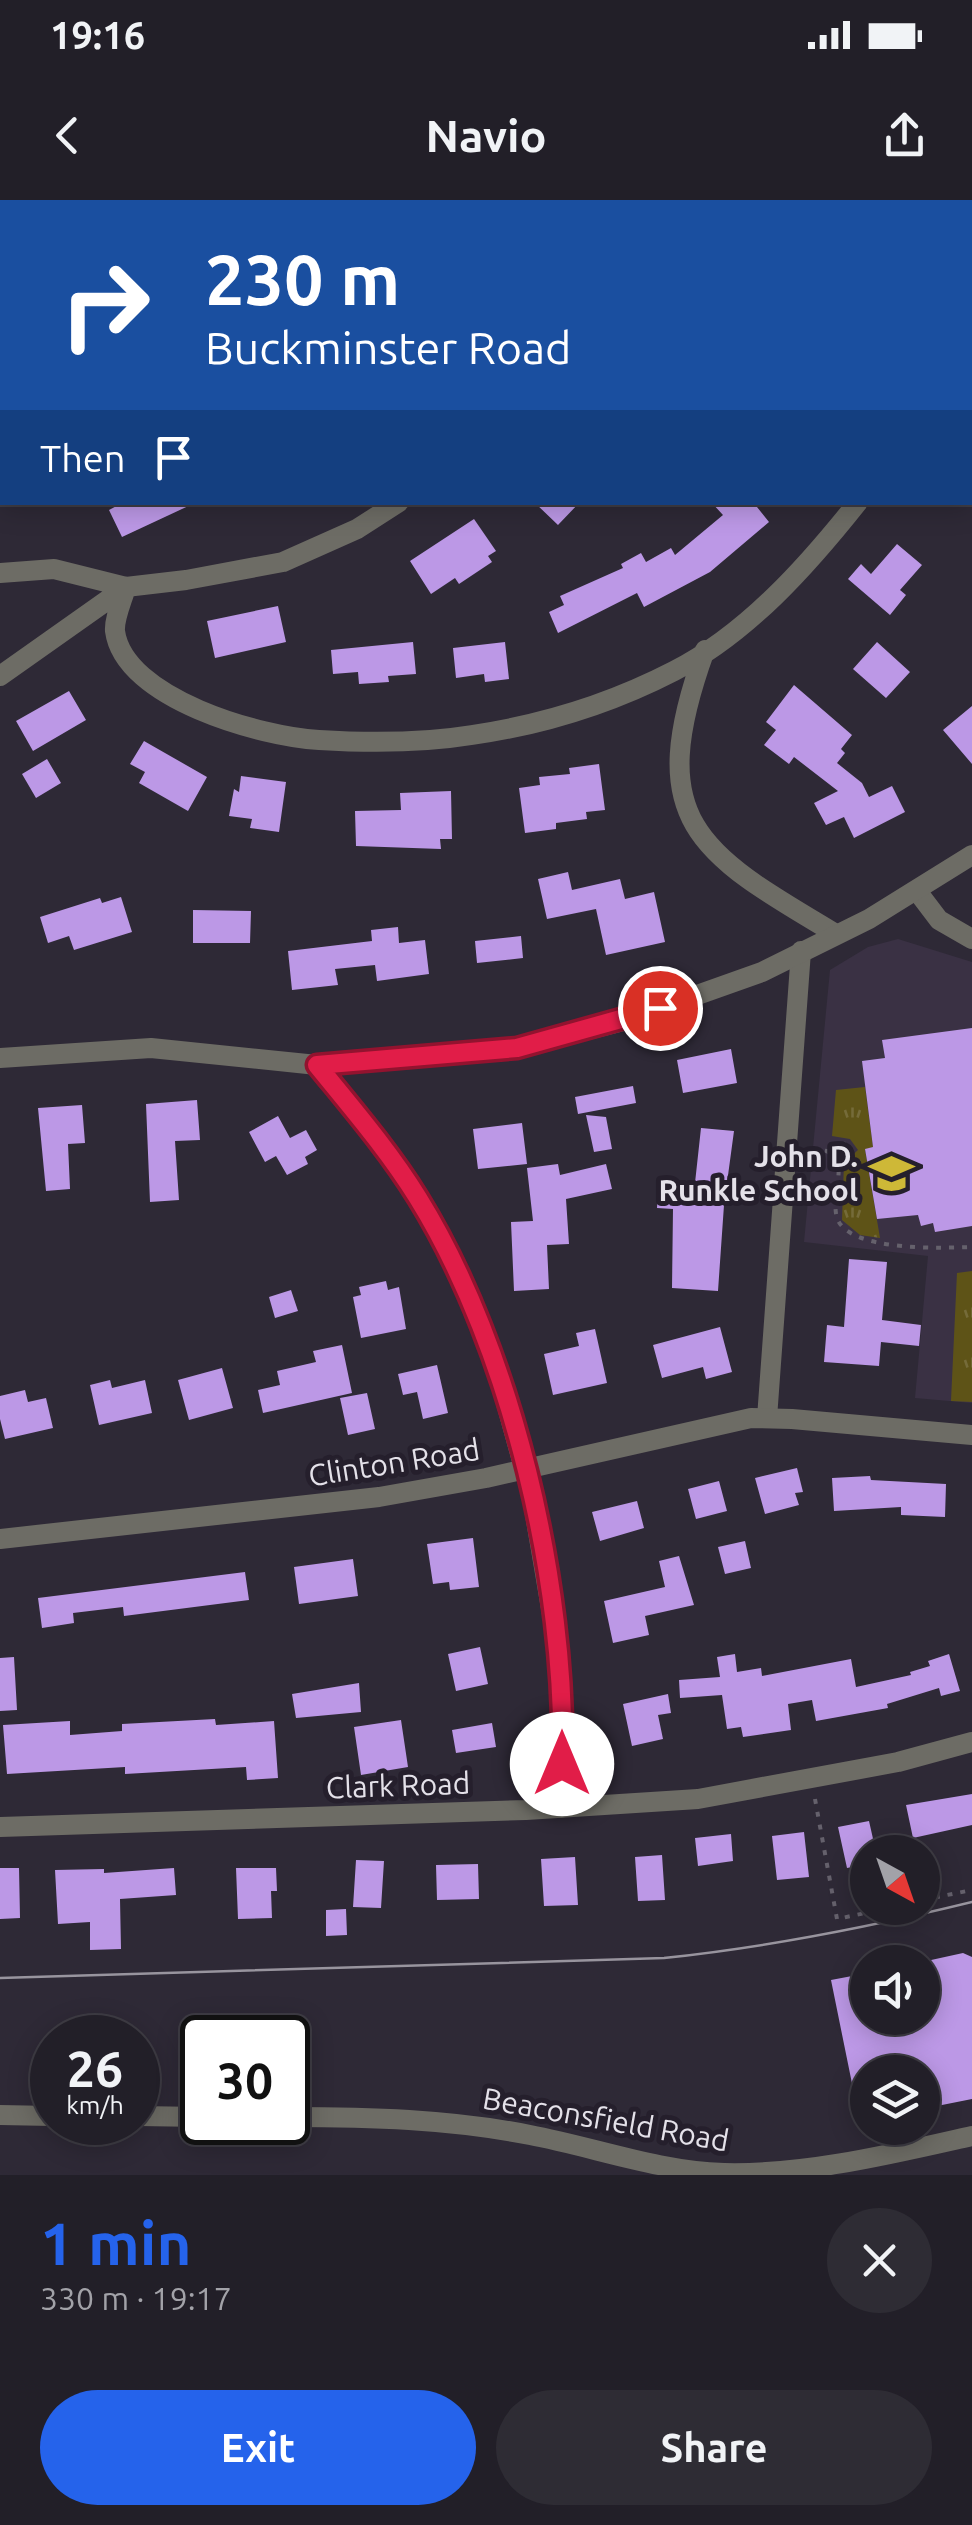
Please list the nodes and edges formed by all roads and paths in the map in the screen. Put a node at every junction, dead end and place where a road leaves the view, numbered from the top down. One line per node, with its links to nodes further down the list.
1 (394, 505): 4 (street)
2 (856, 505): 5 (street)
3 (0, 574): 4 (street)
4 (126, 587): 5 (street); 6 (street)
5 (705, 650): 9 (street)
6 (0, 676)
7 (972, 855): 8 (street)
8 (917, 891): 9 (street); 10 (street)
9 (836, 934): 11 (street)
10 (972, 938)
11 (801, 952): 13 (street); 20 (street)
12 (0, 1058): 13 (street)
13 (317, 1065): 22 (street)
14 (850, 1139): 15 (path)
15 (843, 1146): 17 (path); 18 (path)
16 (812, 1149): 18 (path)
17 (851, 1155)
18 (834, 1156): 19 (path)
19 (972, 1247)
20 (767, 1418): 21 (street, Clinton Road); 22 (street, Clinton Road)
21 (972, 1435)
22 (526, 1470): 23 (street, Clinton Road); 26 (street)
23 (0, 1539)
24 (972, 1742): 26 (street, Clark Road)
25 (814, 1799): 30 (path)
26 (561, 1808): 27 (street, Clark Road)
27 (0, 1827)
28 (972, 1890): 29 (path)
29 (940, 1896)
30 (850, 1916)
31 (0, 2116): 32 (street)
32 (30, 2116)
33 (310, 2118): 35 (street, Beaconsfield Road)
34 (972, 2136): 35 (street, Beaconsfield Road)
35 (875, 2166)

